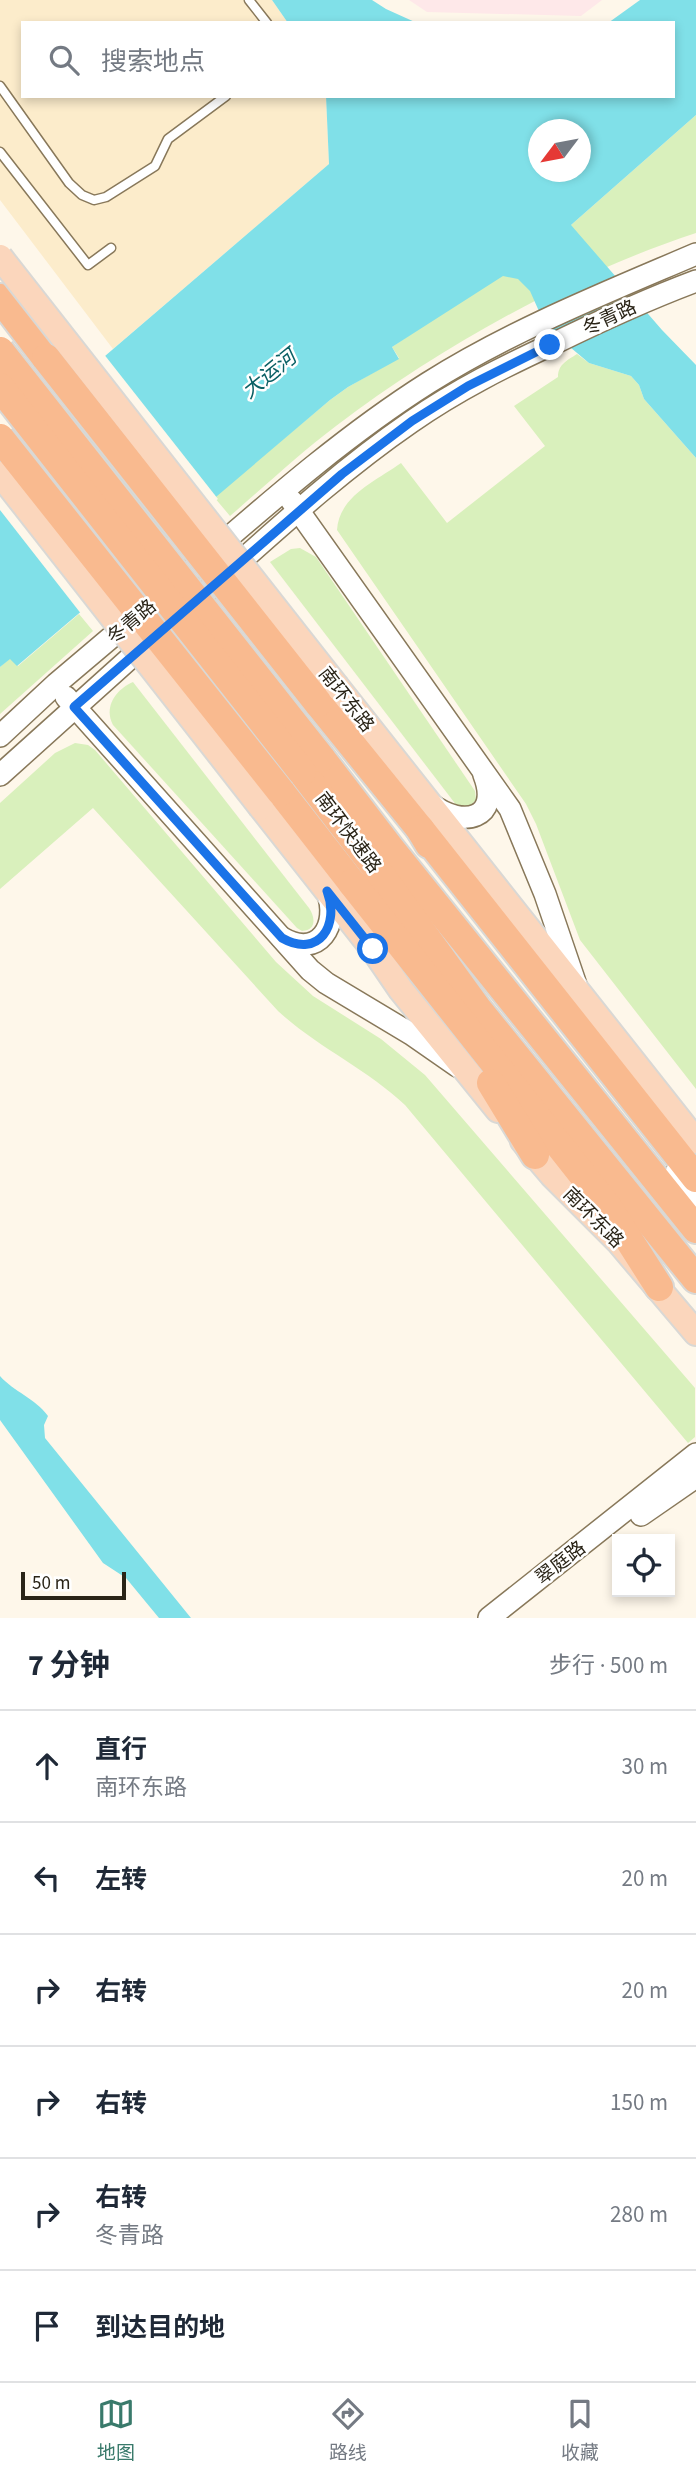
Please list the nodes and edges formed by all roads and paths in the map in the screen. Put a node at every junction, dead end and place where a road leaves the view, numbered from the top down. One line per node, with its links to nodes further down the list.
1 (249, 0): 2 (lane)
2 (265, 21)
3 (1, 88): 4 (lane)
4 (223, 98)
5 (0, 152): 6 (lane)
6 (111, 247)
7 (696, 254): 15 (main road, 冬青路)
8 (0, 257): 18 (main road, 南环东路, bridge)
9 (696, 281): 16 (main road, 冬青路)
10 (0, 298): 18 (highway, bridge)
11 (0, 351): 21 (highway, 南环快速路, bridge)
12 (0, 387): 21 (highway, 南环快速路, bridge)
13 (0, 438): 24 (highway, bridge)
14 (0, 474): 24 (main road, bridge)
15 (285, 491): 16 (main road); 17 (main road, 冬青路)
16 (300, 510): 19 (main road, 冬青路); 22 (main road)
17 (56, 684): 19 (main road); 20 (main road, 冬青路)
18 (328, 695): 25 (main road, 南环东路); 26 (highway)
19 (74, 707): 23 (main road, 冬青路); 29 (main road)
20 (0, 736)
21 (312, 765): 27 (highway, 南环快速路); 33 (highway, 南环快速路)
22 (480, 766): 25 (main road); 32 (main road)
23 (0, 775)
24 (271, 799): 28 (highway)
25 (429, 802): 32 (main road, 南环东路)
26 (420, 829): 31 (highway); 39 (highway)
27 (390, 848): 31 (highway, 南环快速路); 42 (highway, 南环快速路)
28 (340, 887): 29 (main road); 30 (highway); 34 (main road, 南环东路)
29 (282, 938): 34 (main road)
30 (421, 961): 33 (highway); 37 (highway); 44 (highway); 45 (highway)
31 (517, 987): 35 (highway, 南环快速路)
32 (579, 993): 36 (main road, 南环东路)
33 (477, 1009): 43 (highway, 南环快速路)
34 (467, 1073): 37 (main road, 南环东路)
35 (603, 1097): 38 (highway); 42 (highway, 南环快速路)
36 (696, 1141)
37 (535, 1155): 44 (main road, 南环东路)
38 (667, 1163): 40 (highway); 41 (street)
39 (696, 1178)
40 (696, 1191)
41 (696, 1200)
42 (696, 1228)
43 (696, 1279)
44 (659, 1287): 46 (main road, 南环东路)
45 (696, 1299)
46 (696, 1333)
47 (696, 1454): 49 (main road, 翠庭路)
48 (696, 1477): 50 (main road, 翠庭路)
49 (489, 1618)
50 (510, 1618)

